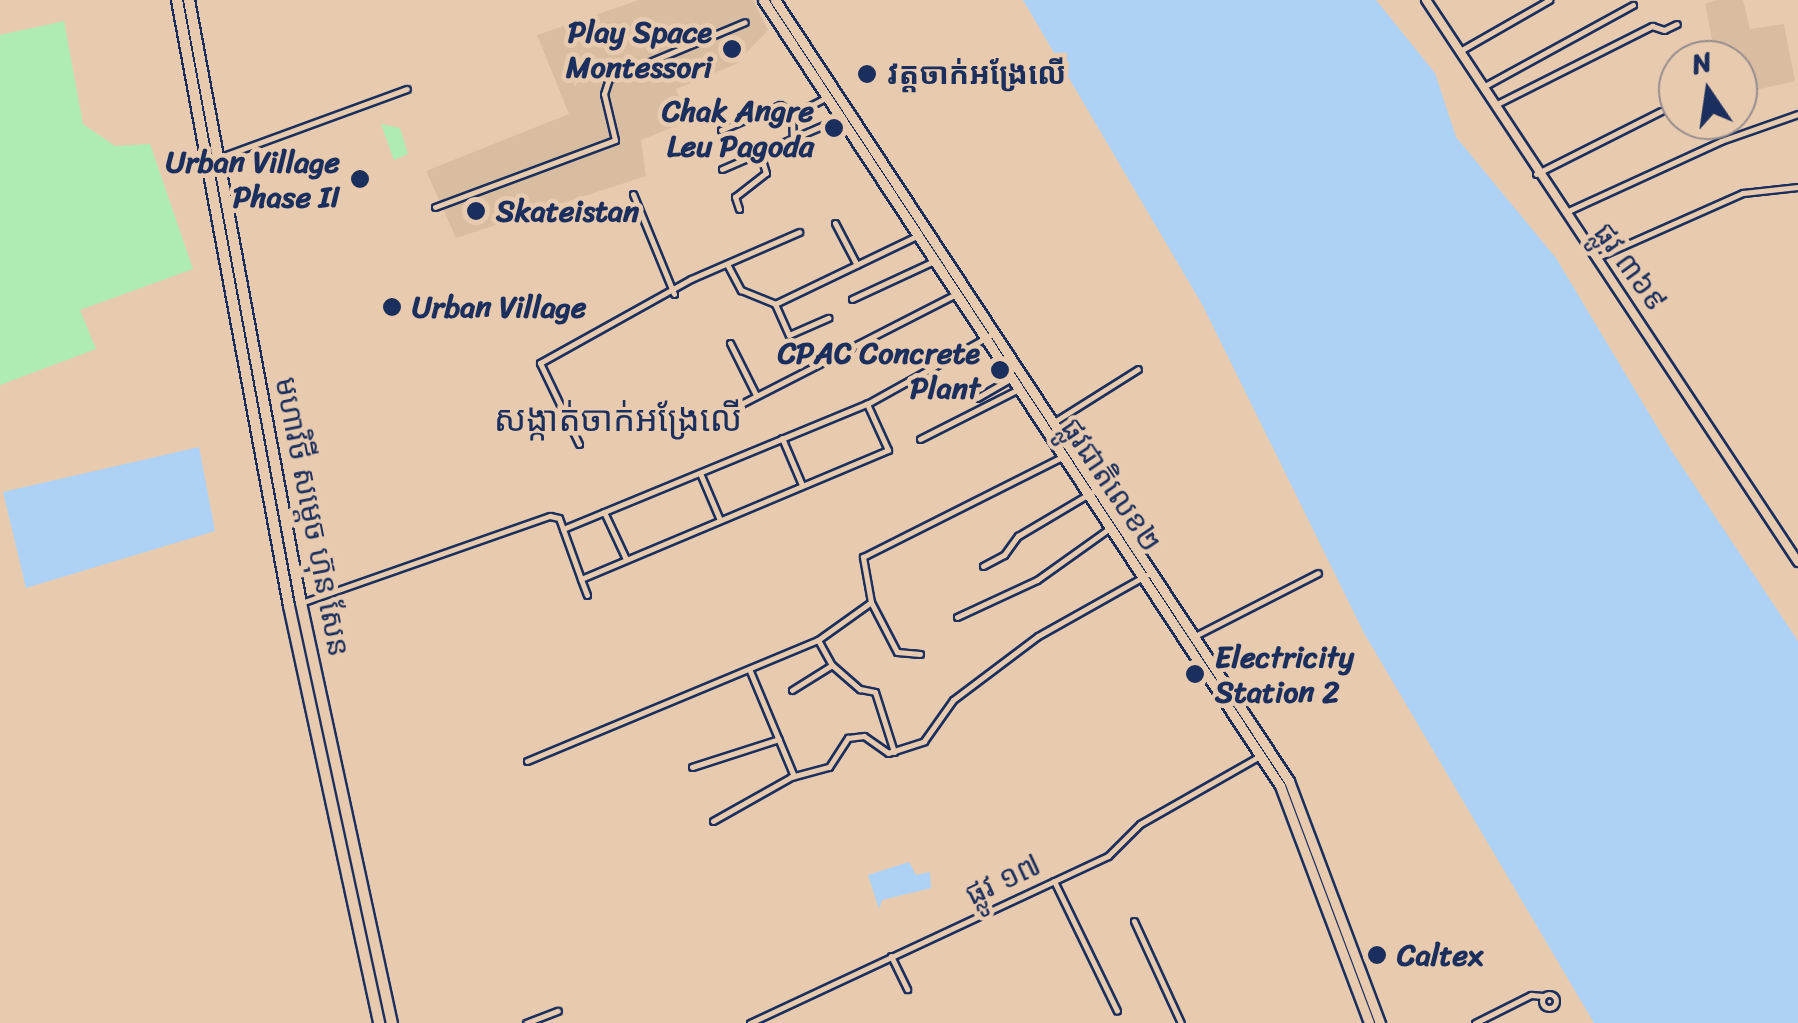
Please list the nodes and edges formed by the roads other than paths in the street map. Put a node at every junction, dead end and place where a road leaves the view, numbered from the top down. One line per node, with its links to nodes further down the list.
1 (175, 0): 8 (highway)
2 (190, 0): 8 (highway)
3 (763, 0): 14 (main road, ផ្លូវជាតិលេខ២)
4 (775, 0): 14 (main road, ផ្លូវជាតិលេខ២)
5 (1549, 0): 11 (street)
6 (1429, 1): 11 (main road, ផ្លូវ ៣៦៩)
7 (1634, 5): 12 (street)
8 (186, 20): 23 (highway, មហាវិថី សម្តេច ហ៊ុន សែន); 72 (highway, មហាវិថី សម្តេច ហ៊ុន សែន)
9 (745, 22): 28 (street)
10 (1676, 24): 15 (street)
11 (1458, 52): 12 (main road, ផ្លូវ ៣៦៩)
12 (1481, 88): 15 (main road, ផ្លូវ ៣៦៩)
13 (407, 89): 23 (street)
14 (829, 96): 17 (street); 19 (main road, ផ្លូវជាតិលេខ២); 33 (main road, ផ្លូវជាតិលេខ២)
15 (1492, 106): 25 (main road, ផ្លូវ ៣៦៩)
16 (1658, 113): 25 (street)
17 (792, 114): 20 (street); 21 (street)
18 (1798, 114): 30 (street)
19 (838, 119): 21 (street); 33 (main road, ផ្លូវជាតិលេខ២)
20 (721, 130)
21 (793, 141): 22 (street)
22 (760, 153): 24 (street); 29 (street)
23 (218, 158): 72 (highway, មហាវិថី សម្តេច ហ៊ុន សែន)
24 (722, 169)
25 (1536, 174): 30 (main road, ផ្លូវ ៣៦៩)
26 (1798, 187): 34 (street)
27 (634, 194): 38 (street)
28 (435, 207)
29 (739, 209)
30 (1564, 214): 34 (main road, ផ្លូវ ៣៦៩)
31 (835, 223): 37 (street)
32 (799, 232): 36 (street)
33 (921, 234): 35 (main road, ផ្លូវជាតិលេខ២); 37 (street); 43 (main road, ផ្លូវជាតិលេខ២)
34 (1596, 258): 65 (main road, ផ្លូវ ៣៦៩)
35 (932, 262): 39 (main road, ផ្លូវជាតិលេខ២); 40 (street)
36 (727, 264): 38 (street); 41 (street)
37 (857, 266): 41 (street)
38 (674, 294): 55 (street)
39 (954, 295): 43 (main road, ផ្លូវជាតិលេខ២); 48 (street)
40 (852, 299)
41 (775, 304): 42 (street)
42 (828, 318)
43 (989, 337): 46 (main road, ផ្លូវជាតិលេខ២); 50 (street); 52 (main road, ផ្លូវជាតិលេខ២)
44 (730, 343): 48 (street)
45 (1138, 368): 52 (street)
46 (1010, 380): 47 (main road, ផ្លូវជាតិលេខ២); 49 (street)
47 (1017, 390): 52 (main road, ផ្លូវជាតិលេខ២); 54 (street)
48 (756, 395): 51 (street)
49 (977, 398)
50 (867, 404): 53 (street); 58 (street)
51 (704, 423)
52 (1048, 426): 56 (main road, ផ្លូវជាតិលេខ២); 59 (main road, ផ្លូវជាតិលេខ២)
53 (782, 438): 57 (street); 58 (street)
54 (920, 439)
55 (579, 444)
56 (1062, 457): 59 (main road, ផ្លូវជាតិលេខ២); 71 (street)
57 (700, 473): 60 (street); 61 (street)
58 (802, 485): 61 (street)
59 (1092, 491): 62 (main road, ផ្លូវជាតិលេខ២); 66 (street); 68 (main road, ផ្លូវជាតិលេខ២)
60 (604, 512): 63 (street); 64 (street)
61 (720, 520): 64 (street)
62 (1110, 528): 68 (main road, ផ្លូវជាតិលេខ២); 73 (street)
63 (563, 529): 69 (street); 72 (street)
64 (626, 560): 69 (street)
65 (1798, 562)
66 (982, 566)
67 (1318, 573): 74 (street)
68 (1147, 574): 74 (main road, ផ្លូវជាតិលេខ២); 81 (main road, ផ្លូវជាតិលេខ២); 82 (street)
69 (581, 580): 70 (street)
70 (587, 595)
71 (871, 602): 75 (street); 76 (street)
72 (295, 604): 95 (highway, មហាវិថី សម្តេច ហ៊ុន សែន); 96 (highway, មហាវិថី សម្តេច ហ៊ុន សែន)
73 (956, 617)
74 (1194, 636): 81 (main road, ផ្លូវជាតិលេខ២)
75 (818, 640): 77 (street); 78 (street)
76 (920, 654)
77 (832, 665): 79 (street); 82 (street)
78 (750, 670): 80 (street); 84 (street)
79 (792, 690)
80 (779, 739): 85 (street); 86 (street)
81 (1258, 743): 83 (main road, ផ្លូវជាតិលេខ២); 101 (main road, ផ្លូវជាតិលេខ២)
82 (894, 752): 86 (street)
83 (1261, 756): 88 (street, ផ្លូវ ១៧); 100 (main road, ផ្លូវជាតិលេខ២)
84 (527, 761)
85 (692, 767)
86 (794, 776): 87 (street)
87 (712, 821)
88 (1054, 881): 90 (street, ផ្លូវ ១៧); 94 (street)
89 (1134, 921): 99 (street)
90 (890, 956): 91 (street); 98 (street, ផ្លូវ ១៧)
91 (907, 989)
92 (1543, 996): 102 (street)
93 (558, 1011): 97 (street)
94 (1117, 1011)
95 (380, 1023)
96 (392, 1023)
97 (526, 1023)
98 (750, 1023)
99 (1181, 1023)
100 (1369, 1023)
101 (1380, 1023)
102 (1476, 1023)

